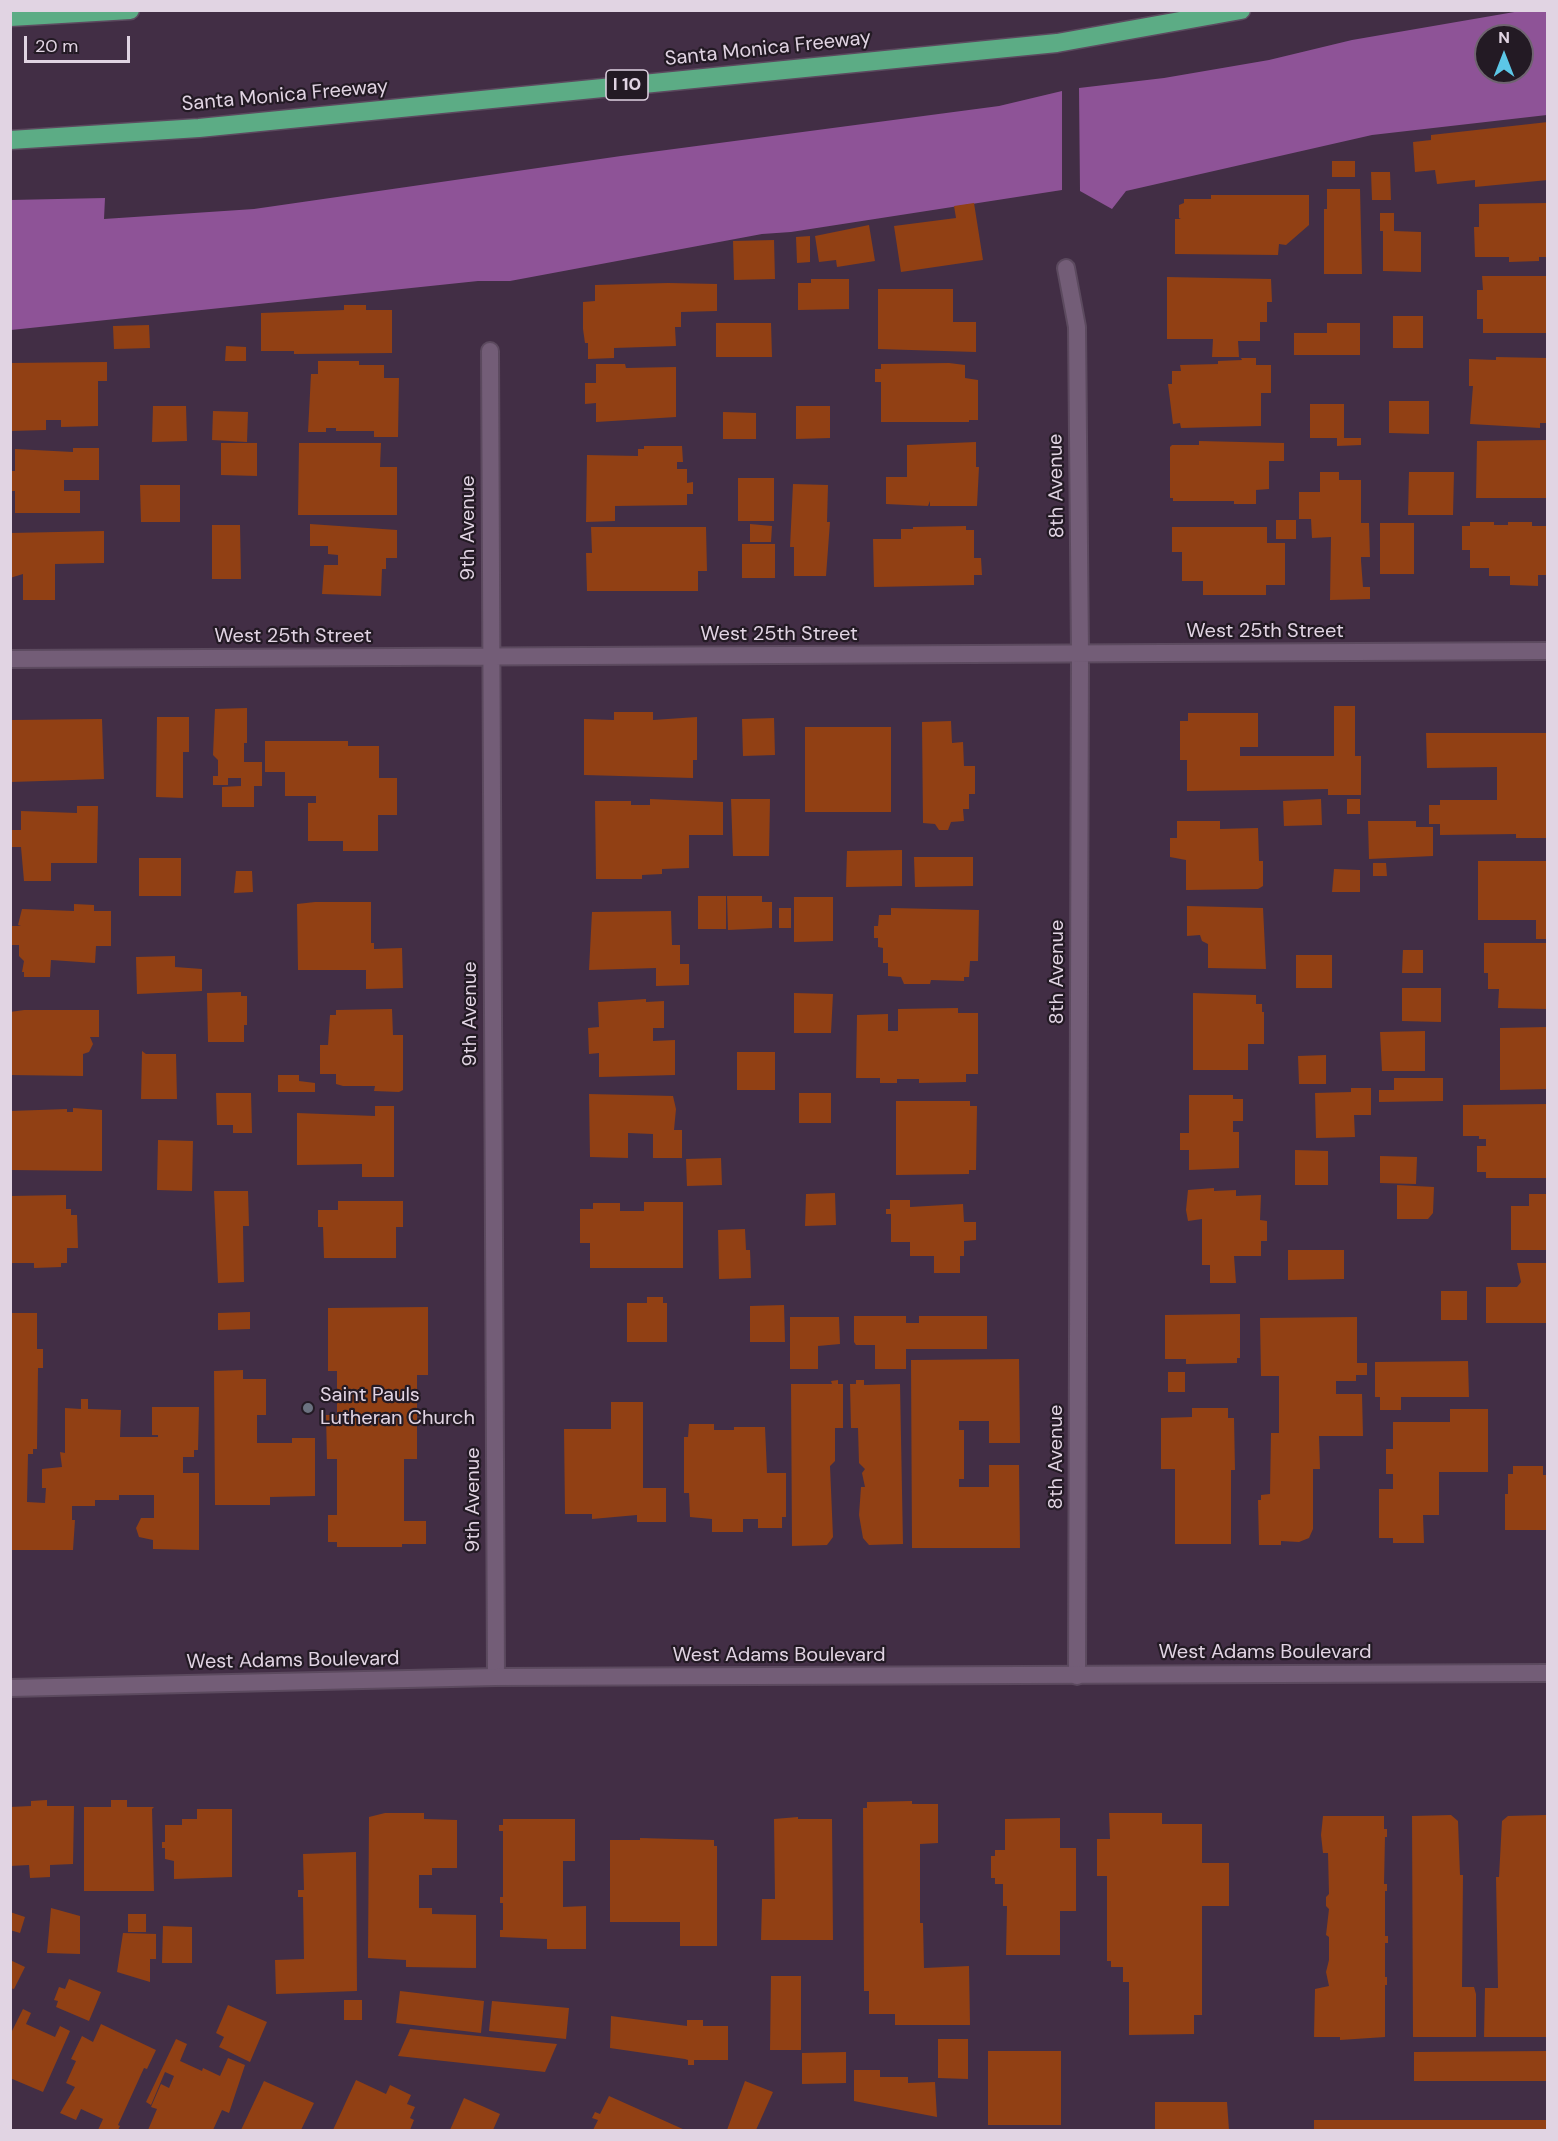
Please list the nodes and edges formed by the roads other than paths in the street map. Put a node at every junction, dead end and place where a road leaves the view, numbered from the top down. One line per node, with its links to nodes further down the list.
1 (130, 10): 3 (highway)
2 (1241, 10): 4 (highway, Santa Monica Freeway / I 10)
3 (10, 17)
4 (10, 140)
5 (1066, 268): 8 (street, 8th Avenue)
6 (490, 351): 9 (street, 9th Avenue)
7 (1548, 651): 8 (street, West 25th Street)
8 (1080, 654): 9 (street, West 25th Street); 12 (street, 8th Avenue)
9 (490, 658): 10 (street, West 25th Street); 13 (street, 9th Avenue)
10 (10, 659)
11 (1548, 1673): 12 (street, West Adams Boulevard)
12 (1077, 1676): 13 (street, West Adams Boulevard)
13 (496, 1677): 14 (street, West Adams Boulevard)
14 (10, 1688)

